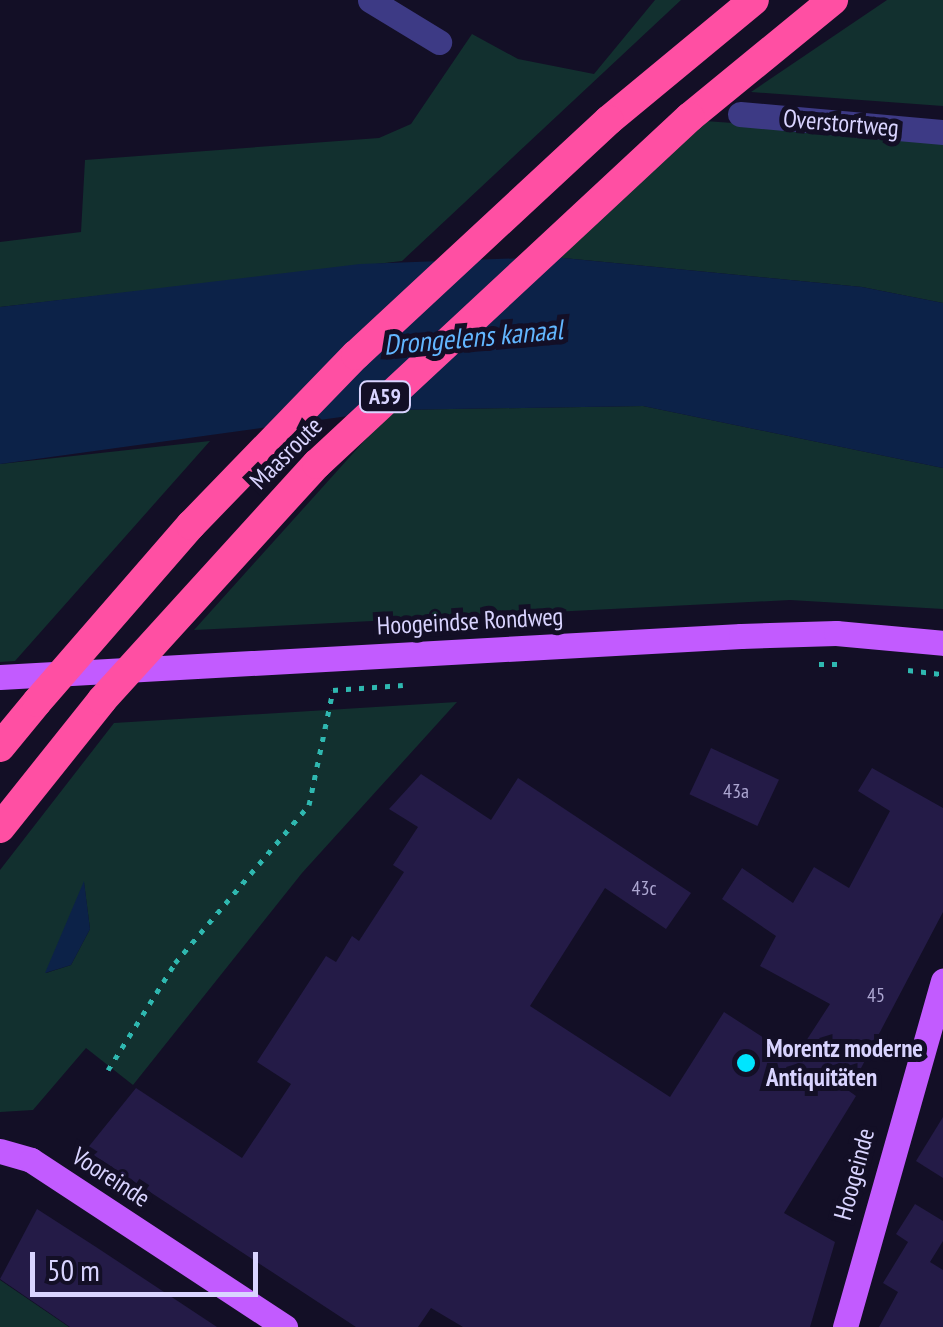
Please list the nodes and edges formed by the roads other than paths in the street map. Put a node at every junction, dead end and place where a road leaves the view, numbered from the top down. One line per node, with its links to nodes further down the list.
1 (370, 0): 4 (street)
2 (754, 0): 9 (highway, Maasroute / A59, bridge)
3 (833, 0): 10 (highway, Maasroute / A59, bridge)
4 (438, 42)
5 (740, 114): 6 (street, Overstortweg)
6 (943, 132)
7 (943, 643): 8 (main road, Hoogeindse Rondweg)
8 (0, 677)
9 (0, 747)
10 (0, 828)
11 (943, 981): 14 (main road, Hoogeinde)
12 (0, 1151): 13 (main road, Vooreinde)
13 (285, 1327)
14 (844, 1327)

